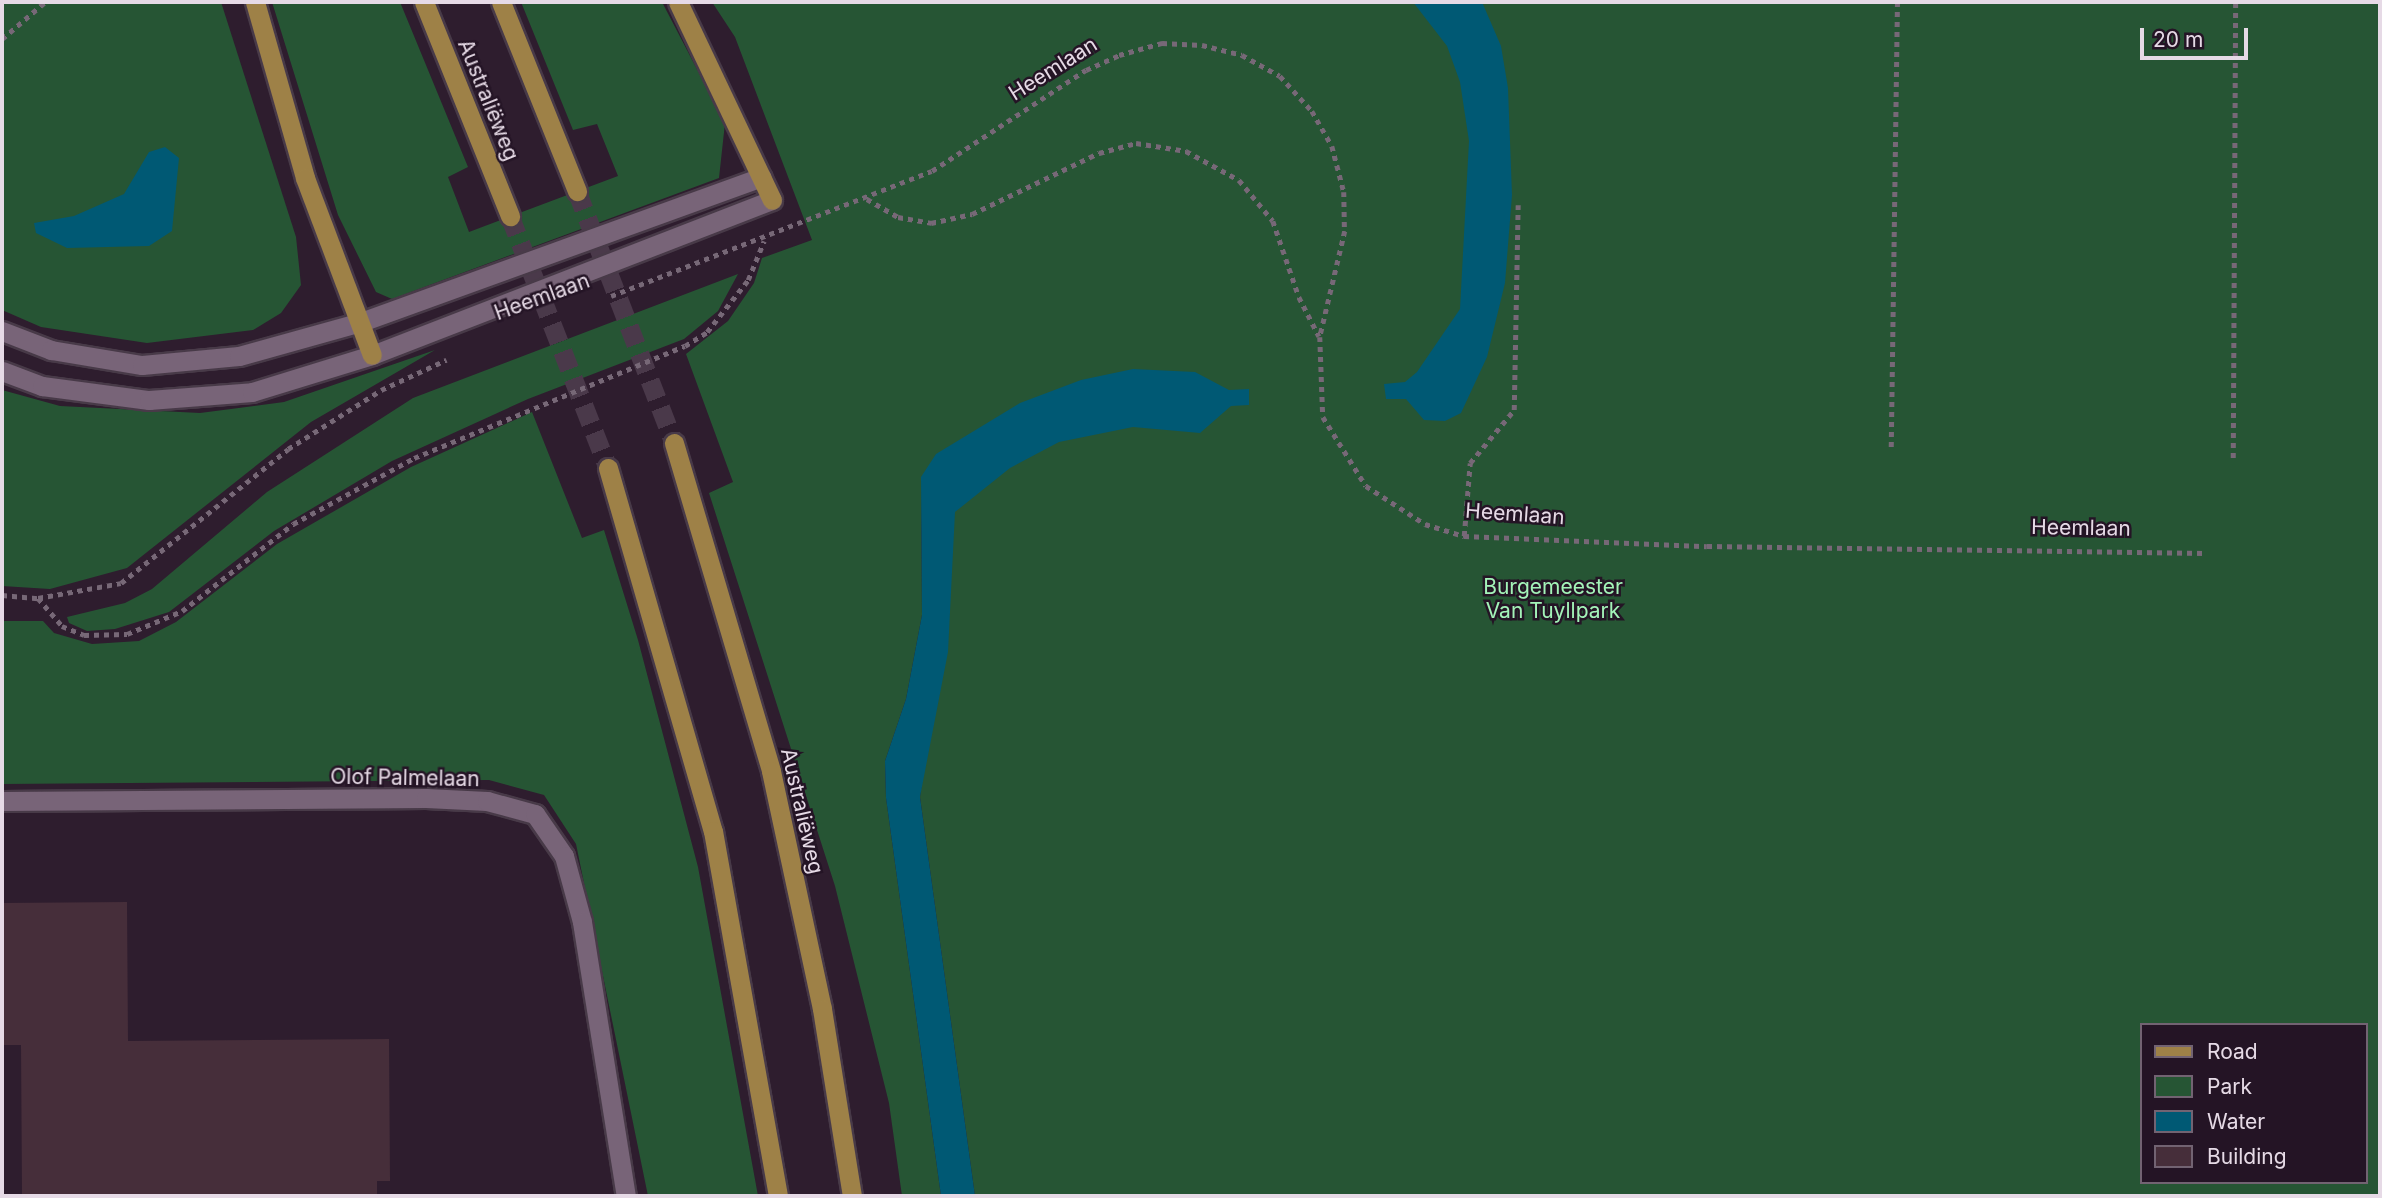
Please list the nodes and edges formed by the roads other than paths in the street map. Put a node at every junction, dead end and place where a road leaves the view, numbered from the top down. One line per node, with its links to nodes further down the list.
1 (255, 2): 9 (main road)
2 (424, 2): 8 (main road, Australiëweg)
3 (501, 2): 6 (main road)
4 (678, 2): 5 (main road)
5 (762, 177): 7 (main road); 9 (street, Heemlaan)
6 (577, 191)
7 (772, 200): 11 (street, Heemlaan)
8 (510, 216)
9 (361, 322): 10 (street, Heemlaan); 11 (main road)
10 (2, 331)
11 (372, 355): 12 (street, Heemlaan)
12 (2, 371)
13 (674, 443): 18 (main road, Australiëweg)
14 (608, 468): 17 (main road)
15 (2, 801): 16 (street, Olof Palmelaan)
16 (626, 1196)
17 (778, 1196)
18 (852, 1196)

